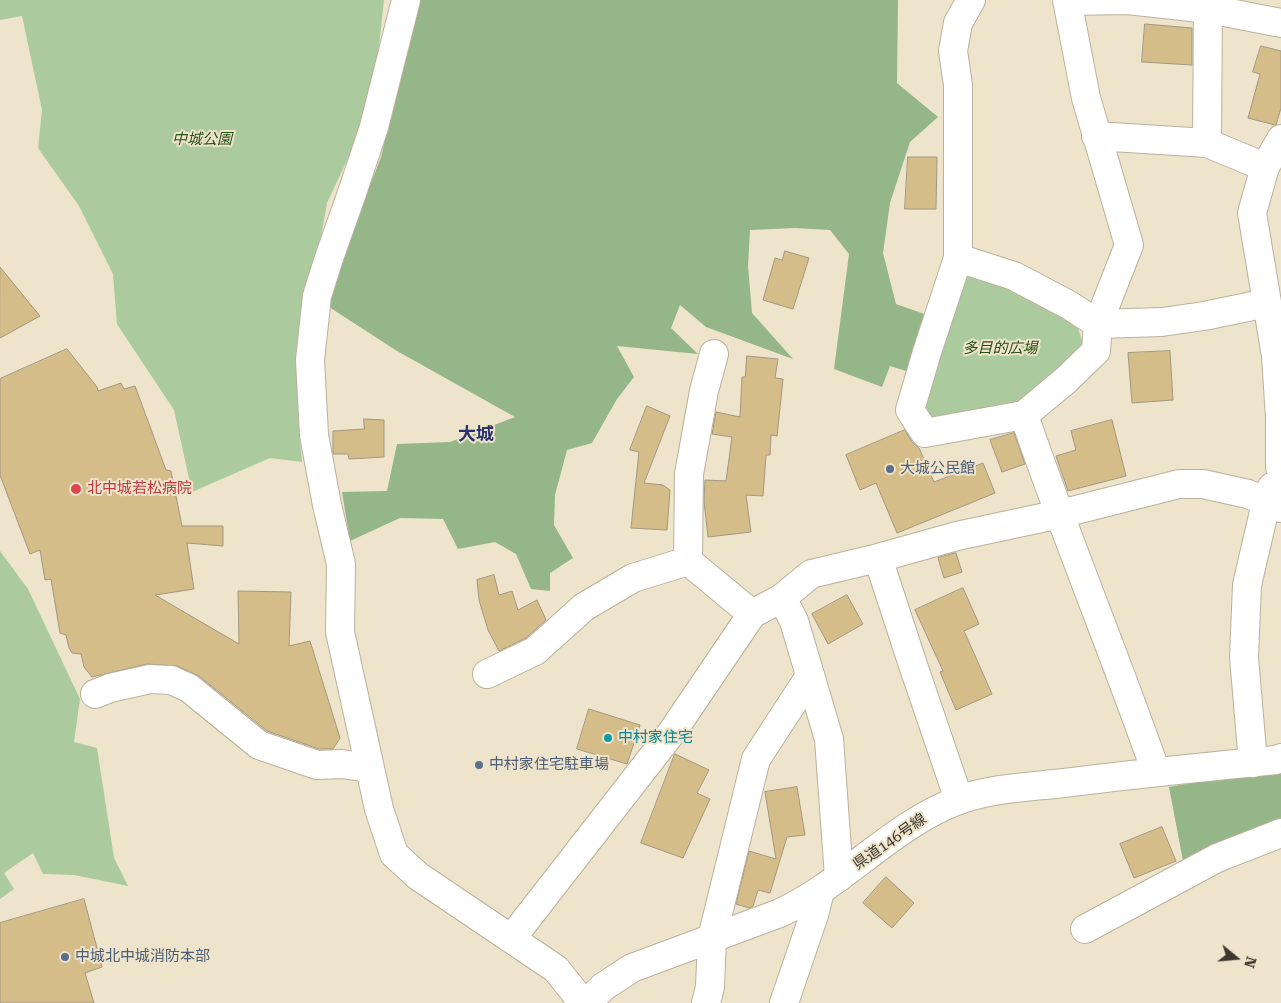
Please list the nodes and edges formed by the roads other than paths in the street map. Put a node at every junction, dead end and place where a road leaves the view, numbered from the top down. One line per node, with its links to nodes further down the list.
1 (406, 0): 27 (street)
2 (971, 0): 10 (street)
3 (1067, 1): 4 (street); 6 (street)
4 (1208, 5): 5 (street); 8 (street)
5 (1281, 23)
6 (1096, 136): 8 (street); 12 (street)
7 (1281, 139): 9 (street)
8 (1207, 143): 9 (street)
9 (1265, 168): 11 (street)
10 (958, 258): 12 (street); 14 (street)
11 (1267, 303): 12 (street); 15 (street)
12 (1098, 324): 14 (street)
13 (714, 354): 19 (street)
14 (1024, 415): 17 (street)
15 (1280, 466): 16 (street)
16 (1274, 506): 17 (street); 26 (street)
17 (1060, 514): 18 (street); 28 (street)
18 (878, 558): 20 (street); 29 (street)
19 (688, 561): 21 (street); 22 (street)
20 (782, 598): 21 (street); 23 (street)
21 (752, 614): 34 (street)
22 (487, 674)
23 (810, 676): 31 (street); 33 (street)
24 (95, 694): 27 (street)
25 (1281, 758): 26 (street, 県道146号線)
26 (1253, 763): 28 (street, 県道146号線)
27 (369, 768): 34 (street)
28 (1156, 772): 29 (street, 県道146号線)
29 (959, 800): 31 (street, 県道146号線)
30 (1281, 833): 32 (street)
31 (830, 884): 33 (street, 県道146号線); 38 (street)
32 (1085, 929)
33 (712, 938): 36 (street, 県道146号線); 37 (street)
34 (511, 939): 35 (street)
35 (580, 1003)
36 (587, 1003)
37 (706, 1003)
38 (784, 1003)

